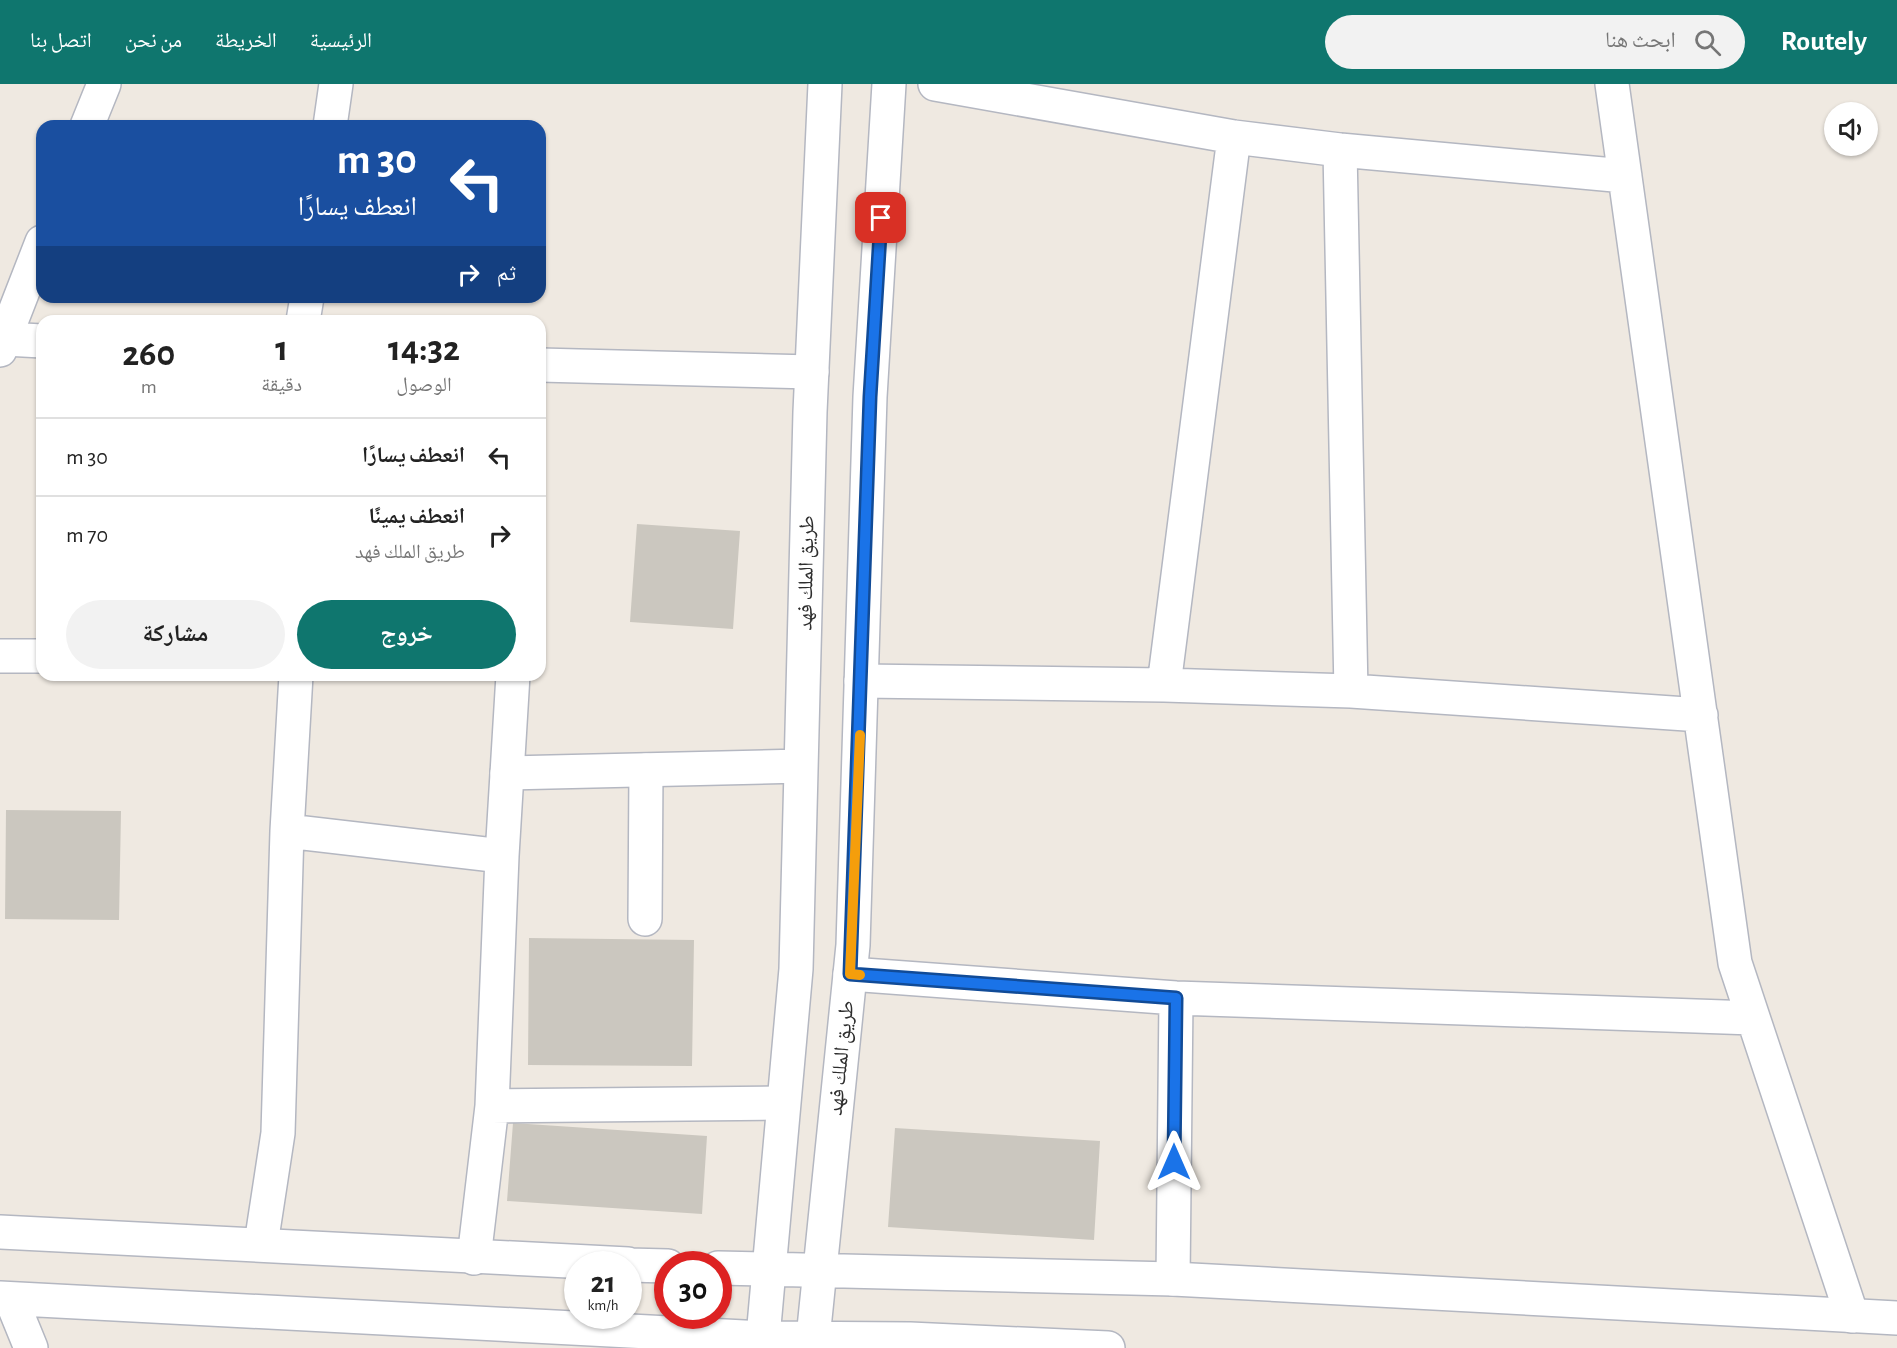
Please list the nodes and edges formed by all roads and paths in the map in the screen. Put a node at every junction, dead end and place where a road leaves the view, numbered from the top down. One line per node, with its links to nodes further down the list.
1 (104, 84): 7 (street)
2 (336, 84): 8 (street)
3 (825, 84): 16 (street, طريق الملك فهد)
4 (889, 84): 21 (street, طريق الملك فهد)
5 (935, 84): 9 (street)
6 (1612, 84): 11 (street)
7 (89, 120)
8 (331, 120)
9 (1234, 137): 10 (street); 22 (street)
10 (1340, 150): 11 (street); 23 (street)
11 (1625, 176): 24 (street)
12 (36, 257): 14 (street)
13 (36, 342): 14 (street)
14 (2, 345)
15 (546, 364): 16 (street)
16 (812, 372): 25 (street, طريق الملك فهد)
17 (0, 656): 18 (street)
18 (36, 656)
19 (296, 681): 28 (street)
20 (513, 681): 27 (street)
21 (861, 681): 22 (street); 31 (street, طريق الملك فهد)
22 (1164, 685): 23 (street)
23 (1351, 692): 24 (street)
24 (1701, 715): 33 (street)
25 (801, 766): 26 (street); 34 (street, طريق الملك فهد)
26 (646, 770): 27 (street); 30 (street)
27 (507, 773): 29 (street)
28 (287, 831): 29 (street); 37 (street)
29 (502, 856): 35 (street)
30 (645, 919)
31 (850, 974): 32 (street); 42 (street, طريق الملك فهد)
32 (1176, 998): 33 (street); 43 (street)
33 (1754, 1018): 45 (street)
34 (783, 1103): 35 (street); 41 (street, طريق الملك فهد)
35 (492, 1106): 38 (street)
36 (0, 1232): 37 (street)
37 (261, 1244): 38 (street)
38 (474, 1258): 39 (street)
39 (564, 1262)
40 (732, 1269): 41 (street)
41 (770, 1271): 42 (street); 47 (street, طريق الملك فهد)
42 (819, 1272): 43 (street); 48 (street, طريق الملك فهد)
43 (1173, 1279): 45 (street)
44 (6, 1298): 47 (street); 49 (street)
45 (1852, 1316): 46 (street)
46 (1897, 1318)
47 (763, 1343): 48 (street)
48 (813, 1343): 50 (street)
49 (31, 1348)
50 (1108, 1348)

